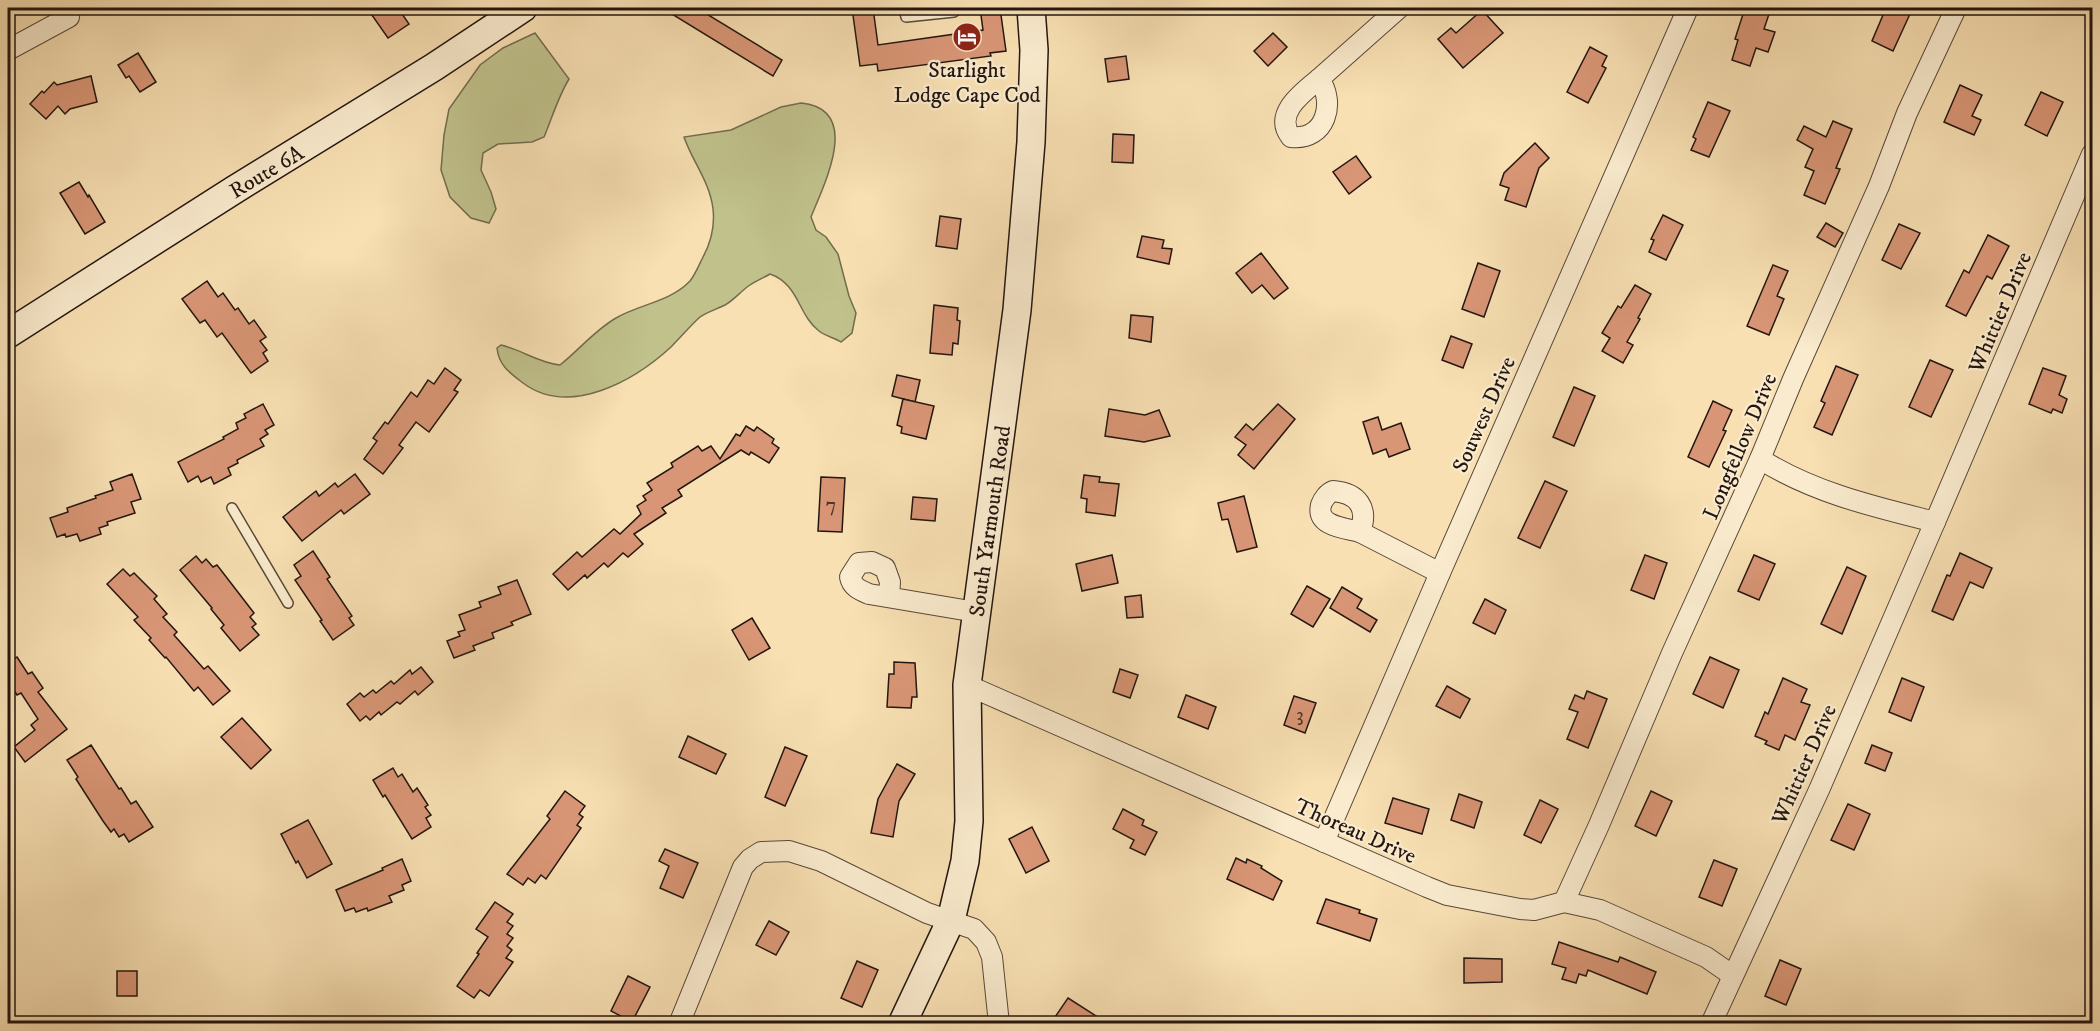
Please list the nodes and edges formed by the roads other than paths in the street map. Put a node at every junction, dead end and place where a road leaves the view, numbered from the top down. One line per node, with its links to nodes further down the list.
1 (523, 8): 12 (main road, Route 6A)
2 (904, 8): 3 (lane)
3 (953, 8)
4 (1031, 8): 20 (main road, South Yarmouth Road)
5 (1399, 8): 10 (street)
6 (1688, 8): 17 (street, Souwest Drive)
7 (1956, 8): 13 (street, Longfellow Drive)
8 (69, 17): 9 (street)
9 (8, 50)
10 (1319, 79)
11 (2092, 154): 15 (street, Whittier Drive)
12 (8, 334)
13 (1760, 459): 15 (street); 23 (street, Longfellow Drive)
14 (232, 508): 19 (lane)
15 (1935, 522): 25 (street, Whittier Drive)
16 (1360, 532): 17 (street)
17 (1440, 573): 22 (street, Souwest Drive)
18 (889, 597): 20 (street)
19 (288, 603)
20 (976, 612): 21 (main road, South Yarmouth Road)
21 (967, 685): 22 (street, Thoreau Drive); 24 (main road, South Yarmouth Road)
22 (1324, 842): 23 (street, Thoreau Drive)
23 (1564, 902): 25 (street, Thoreau Drive)
24 (951, 920): 26 (street); 27 (main road, South Yarmouth Road); 28 (street)
25 (1732, 975): 29 (street, Whittier Drive)
26 (679, 1023)
27 (902, 1023)
28 (999, 1023)
29 (1711, 1023)

